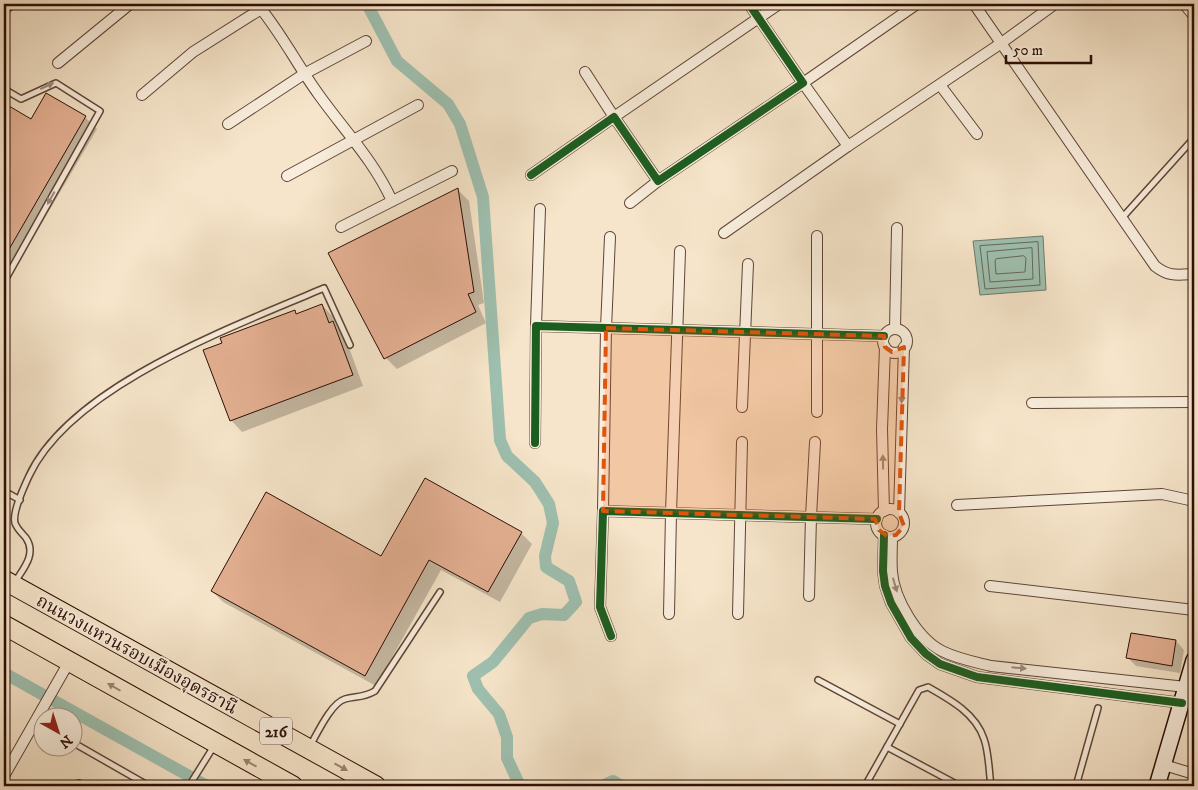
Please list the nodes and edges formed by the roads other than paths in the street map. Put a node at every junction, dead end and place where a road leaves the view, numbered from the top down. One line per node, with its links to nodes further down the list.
1 (10, 4): 10 (street)
2 (130, 4): 15 (street)
3 (749, 4): 12 (street)
4 (779, 4): 12 (street)
5 (917, 4): 18 (street)
6 (974, 4): 14 (street)
7 (1055, 4): 14 (street)
8 (1184, 4): 11 (street)
9 (262, 5): 17 (street); 21 (street)
10 (4, 9)
11 (1194, 16)
12 (759, 18): 18 (street); 23 (street)
13 (366, 41): 17 (street)
14 (1000, 44): 19 (street); 36 (street)
15 (58, 64)
16 (584, 72): 23 (street)
17 (304, 74): 24 (street); 27 (street)
18 (803, 83): 28 (street); 32 (street)
19 (940, 85): 25 (street); 28 (street)
20 (4, 89): 45 (lane, one-way to 45)
21 (142, 95)
22 (418, 105): 27 (street)
23 (614, 117): 30 (street); 32 (street)
24 (228, 124)
25 (977, 134)
26 (1194, 138): 36 (lane)
27 (354, 140): 31 (street); 33 (street)
28 (848, 146): 39 (street)
29 (452, 171): 33 (street)
30 (531, 175)
31 (287, 176)
32 (658, 181): 34 (street)
33 (392, 201): 37 (street)
34 (630, 203)
35 (540, 208): 46 (street)
36 (1122, 218): 44 (street)
37 (341, 227)
38 (897, 228): 48 (street)
39 (724, 233)
40 (817, 236): 51 (street)
41 (610, 237): 47 (street)
42 (680, 251): 49 (street)
43 (748, 264): 50 (street)
44 (1194, 274)
45 (4, 282)
46 (536, 326): 47 (street); 63 (street)
47 (606, 328): 49 (street); 68 (street)
48 (894, 329): 52 (street); 54 (street)
49 (677, 330): 50 (street); 69 (street)
50 (746, 332): 51 (street); 57 (street)
51 (817, 334): 52 (street); 58 (street)
52 (884, 341): 54 (street); 59 (street)
53 (350, 345): 65 (lane)
54 (904, 347): 60 (street, one-way to 60)
55 (1194, 402): 56 (street)
56 (1032, 403)
57 (742, 407)
58 (817, 412)
59 (882, 429): 60 (street); 72 (street, one-way to 59)
60 (901, 430): 70 (street)
61 (742, 442): 71 (street)
62 (815, 442): 73 (street)
63 (535, 443)
64 (4, 491): 65 (lane)
65 (20, 500): 75 (lane)
66 (1194, 501): 67 (street)
67 (957, 505)
68 (603, 511): 69 (street); 83 (street)
69 (671, 513): 71 (street); 80 (street)
70 (899, 513): 72 (street); 74 (street)
71 (741, 515): 73 (street); 81 (street)
72 (880, 515): 73 (street); 74 (street)
73 (811, 517): 78 (street)
74 (888, 536): 86 (street, one-way to 86); 88 (street)
75 (9, 582): 94 (highway, ถนนวงแหวนรอบเมืองอุดรธานี / 216)
76 (990, 586): 79 (street)
77 (440, 592): 94 (lane)
78 (809, 596)
79 (1194, 610)
80 (670, 614)
81 (738, 614)
82 (4, 625): 85 (highway, 216)
83 (611, 636)
84 (1194, 660): 89 (street)
85 (69, 662): 95 (highway, 216, one-way to 85); 98 (street)
86 (1111, 678): 88 (street); 89 (street)
87 (818, 680): 91 (lane)
88 (1108, 694): 89 (street)
89 (1187, 695): 96 (street)
90 (1098, 708): 106 (lane)
91 (900, 724): 92 (lane); 105 (lane)
92 (887, 747): 103 (lane); 104 (lane)
93 (82, 748): 99 (lane)
94 (308, 749): 102 (highway, ถนนวงแหวนรอบเมืองอุดรธานี / 216, one-way to 102)
95 (211, 751): 100 (lane); 101 (highway, 216, one-way to 95)
96 (1164, 765): 97 (street); 107 (street)
97 (1194, 774)
98 (4, 776)
99 (149, 786)
100 (189, 786)
101 (293, 786)
102 (376, 786)
103 (865, 786)
104 (960, 786)
105 (991, 786)
106 (1076, 786)
107 (1157, 786)

